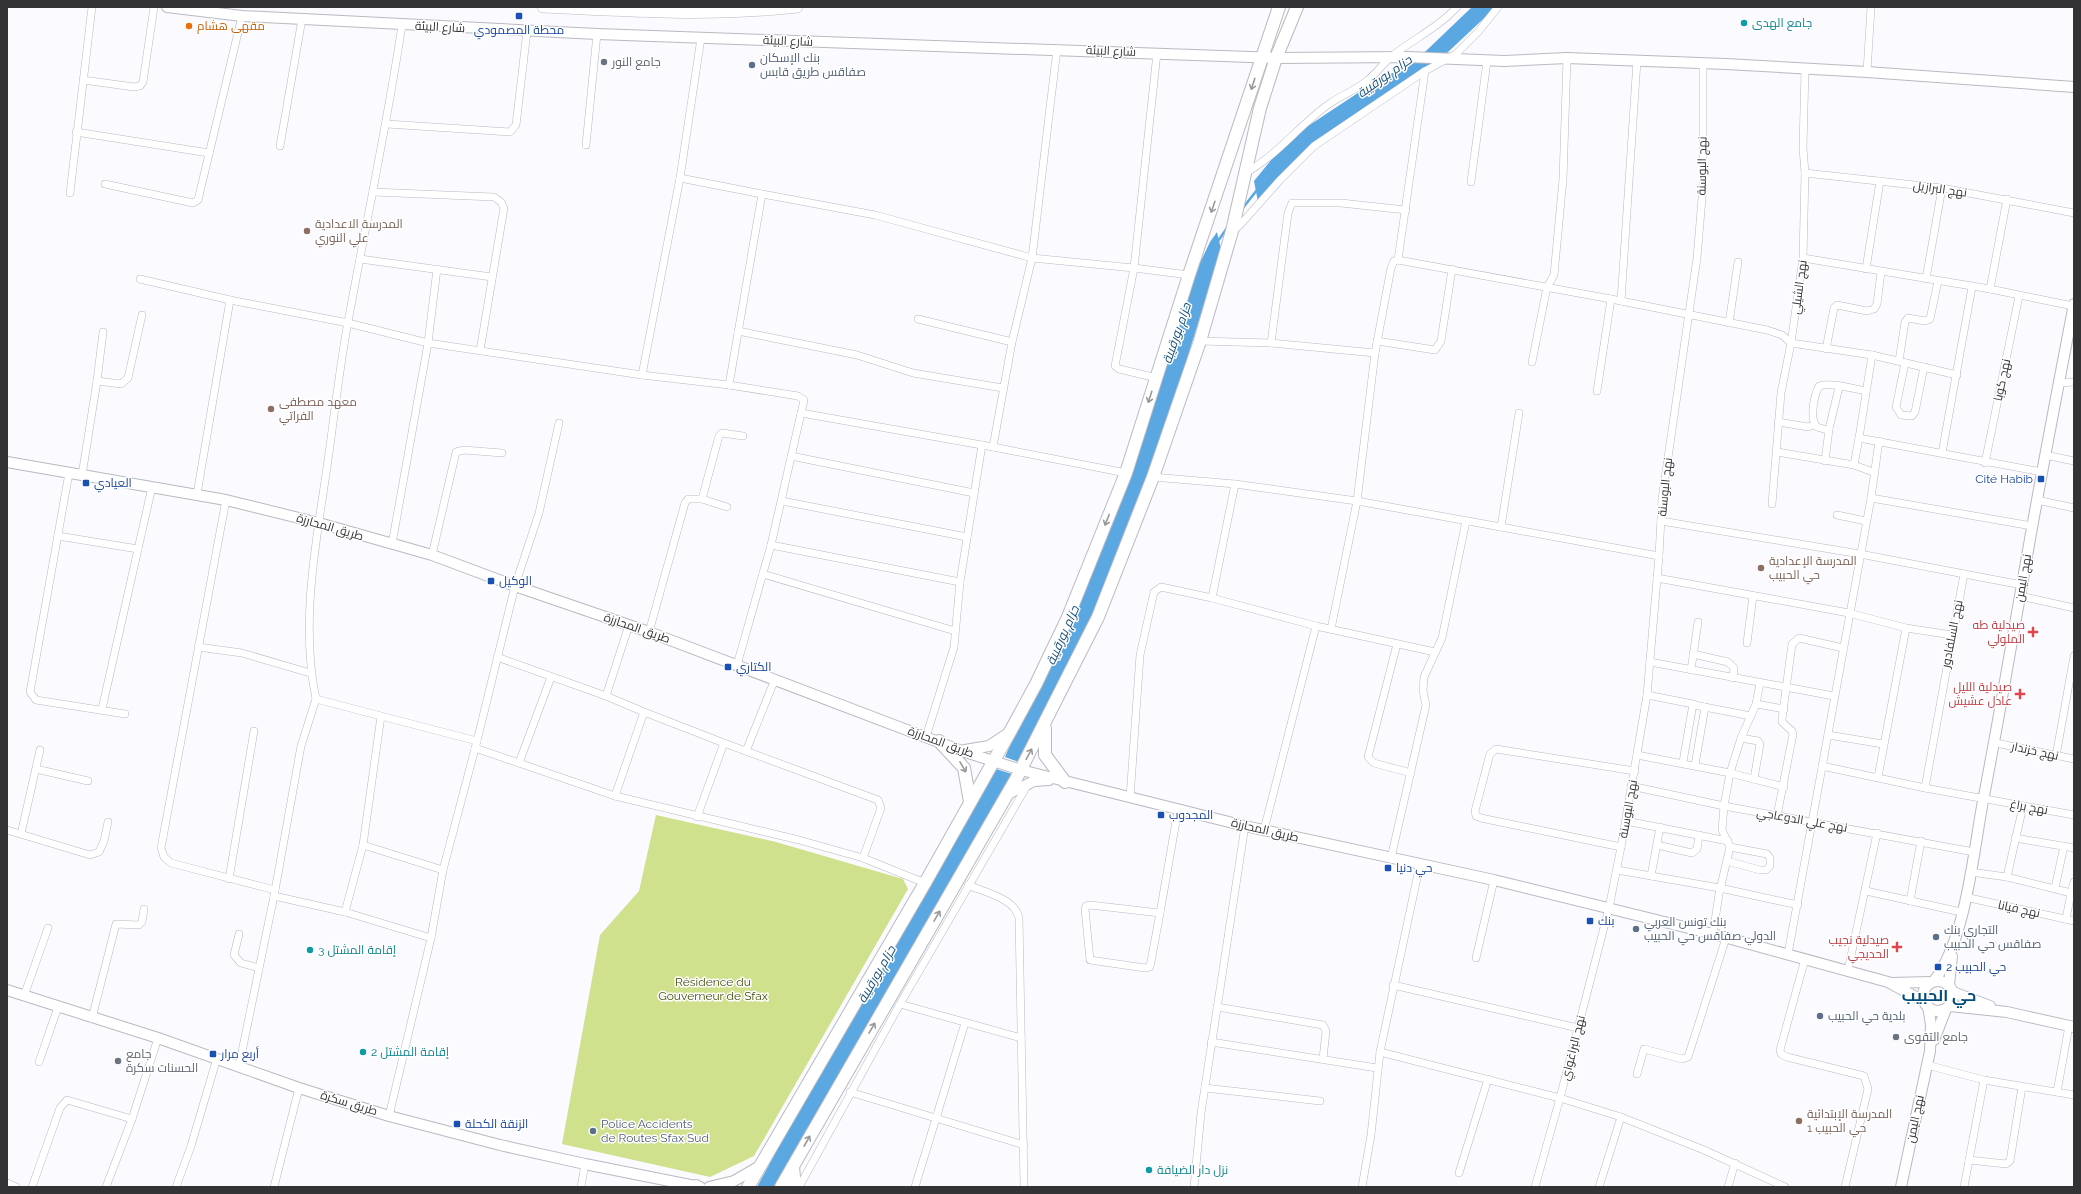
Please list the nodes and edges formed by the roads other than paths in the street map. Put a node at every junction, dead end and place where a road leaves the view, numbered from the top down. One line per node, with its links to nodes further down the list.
1 (92, 7): 32 (street)
2 (154, 7): 32 (street)
3 (168, 7): 13 (main road, شارع البيئة)
4 (543, 7): 11 (main road)
5 (797, 7): 12 (main road)
6 (1279, 7): 21 (highway)
7 (1297, 7): 23 (highway)
8 (1457, 7): 22 (street)
9 (1498, 7): 25 (street)
10 (1871, 7): 31 (street)
11 (659, 10): 12 (main road)
12 (698, 10)
13 (242, 16): 14 (main road, شارع البيئة); 38 (street)
14 (302, 19): 15 (main road, شارع البيئة); 37 (street)
15 (402, 25): 16 (main road, شارع البيئة); 34 (street)
16 (527, 30): 17 (main road, شارع البيئة); 34 (street)
17 (597, 34): 18 (main road, شارع البيئة); 36 (street)
18 (701, 38): 19 (main road, شارع البيئة); 41 (street)
19 (1057, 49): 20 (main road, شارع البيئة); 53 (street)
20 (1157, 54): 21 (main road, شارع البيئة); 58 (street)
21 (1261, 57): 23 (main road, شارع البيئة); 63 (highway, one-way to 63)
22 (1391, 57): 23 (main road, شارع البيئة); 25 (main road, شارع البيئة); 39 (street)
23 (1276, 58): 39 (highway)
24 (1567, 58): 26 (main road, شارع البيئة); 27 (main road, شارع البيئة); 68 (street)
25 (1444, 59): 26 (main road, شارع البيئة); 30 (street)
26 (1487, 60): 43 (street)
27 (1637, 61): 28 (main road, شارع البيئة); 74 (street)
28 (1703, 64): 29 (main road, شارع البيئة); 77 (street, نهج البوسنة)
29 (1805, 69): 31 (main road, شارع البيئة); 40 (street, نهج الشيلي)
30 (1425, 71): 50 (street); 52 (street)
31 (1867, 72): 33 (main road, شارع البيئة)
32 (83, 80): 35 (street)
33 (2074, 87)
34 (387, 124): 46 (street)
35 (76, 132): 38 (street); 47 (street)
36 (586, 145)
37 (280, 146)
38 (209, 153): 44 (street)
39 (1244, 173): 52 (highway)
40 (1805, 173): 42 (street, نهج البرازيل); 54 (street, نهج الشيلي)
41 (680, 178): 48 (street); 96 (street)
42 (1880, 181): 45 (street, نهج البرازيل); 61 (street)
43 (1470, 182)
44 (105, 184)
45 (1942, 188): 49 (street, نهج البرازيل); 66 (street)
46 (373, 192): 55 (street); 64 (street)
47 (70, 194)
48 (762, 194): 53 (street); 81 (street)
49 (2007, 199): 51 (street, نهج البرازيل); 70 (street)
50 (1406, 210): 56 (street); 87 (street)
51 (2074, 213)
52 (1232, 231): 83 (highway)
53 (1032, 258): 58 (street); 85 (street)
54 (1803, 258): 61 (street); 88 (street, نهج الشيلي)
55 (360, 259): 59 (street); 79 (street)
56 (1398, 260): 60 (street); 84 (street)
57 (1738, 262): 80 (street)
58 (1134, 268): 63 (street); 98 (street)
59 (437, 269): 64 (street); 86 (street)
60 (1452, 269): 68 (street); 84 (street)
61 (1866, 269): 62 (street)
62 (1881, 272): 66 (street); 89 (street)
63 (1190, 275): 98 (highway)
64 (492, 277): 90 (street)
65 (140, 278): 73 (street)
66 (1926, 279): 67 (street)
67 (1938, 281): 69 (street); 94 (street)
68 (1547, 287): 72 (street); 93 (street)
69 (1972, 287): 70 (street); 97 (street)
70 (1990, 289): 71 (street)
71 (2019, 296): 75 (street); 126 (street, نهج كوبا)
72 (1610, 299): 74 (street); 105 (street)
73 (230, 300): 79 (street); 137 (street)
74 (1621, 301): 77 (street)
75 (2074, 305): 101 (main road, نهج اليمن)
76 (142, 314): 99 (street)
77 (1690, 315): 80 (street); 149 (street, نهج البوسنة)
78 (918, 319): 85 (street)
79 (348, 323): 86 (street); 151 (street)
80 (1729, 323): 88 (street)
81 (738, 331): 102 (street); 104 (street)
82 (103, 332): 99 (street)
83 (1200, 341): 87 (street); 133 (highway)
84 (1377, 341): 91 (street)
85 (1012, 342): 104 (street)
86 (428, 343): 90 (street); 156 (street)
87 (1271, 343): 91 (street)
88 (1791, 343): 89 (street); 109 (street, نهج الشيلي)
89 (1826, 349): 92 (street)
90 (480, 351): 96 (street)
91 (1375, 353): 143 (street)
92 (1872, 355): 94 (street); 106 (street)
93 (1532, 362)
94 (1902, 362): 95 (street); 95 (street)
95 (1924, 367): 97 (street)
96 (642, 375): 102 (street)
97 (1957, 375): 119 (street)
98 (1157, 378): 131 (highway, one-way to 131)
99 (97, 381): 132 (street)
100 (2074, 382): 101 (street)
101 (2059, 384): 121 (main road, نهج اليمن)
102 (729, 385): 107 (street)
103 (1839, 387): 106 (street); 111 (street); 112 (street)
104 (1003, 388): 117 (street)
105 (1597, 391)
106 (1866, 391): 114 (street)
107 (801, 413): 116 (street); 122 (street)
108 (1519, 413): 153 (street)
109 (1778, 422): 111 (street); 118 (street, نهج الشيلي)
110 (559, 423): 167 (street)
111 (1814, 424): 112 (street)
112 (1829, 429): 123 (street)
113 (743, 436): 139 (street)
114 (1860, 438): 115 (street); 127 (street)
115 (1879, 441): 119 (street); 128 (street)
116 (982, 445): 117 (street); 136 (street)
117 (993, 447): 131 (street)
118 (1777, 452): 123 (street); 144 (street, نهج الشيلي)
119 (1942, 453): 126 (street)
120 (502, 454): 160 (street)
121 (2045, 455): 124 (street); 129 (main road, نهج اليمن)
122 (791, 456): 136 (street); 142 (street)
123 (1825, 461): 127 (street)
124 (2074, 461)
125 (7, 462): 130 (main road, طريق المحارزة)
126 (1985, 463): 129 (street)
127 (1854, 466): 128 (street)
128 (1874, 472): 138 (street)
129 (2042, 472): 141 (main road, نهج اليمن)
130 (69, 473): 132 (main road, طريق المحارزة); 154 (street)
131 (1126, 473): 213 (highway, one-way to 213)
132 (82, 476): 135 (main road, طريق المحارزة)
133 (1153, 477): 134 (street); 211 (highway)
134 (1235, 484): 143 (street); 170 (street)
135 (152, 487): 137 (main road, طريق المحارزة); 158 (street)
136 (974, 493): 155 (street)
137 (197, 494): 140 (main road, طريق المحارزة)
138 (1871, 498): 150 (street); 152 (street)
139 (702, 499): 145 (street); 179 (street)
140 (226, 500): 151 (main road, طريق المحارزة); 183 (street)
141 (2037, 500): 146 (street); 152 (main road, نهج اليمن)
142 (782, 501): 155 (street); 157 (street)
143 (1357, 501): 148 (street); 177 (street)
144 (1772, 504)
145 (728, 507)
146 (2074, 508)
147 (1836, 515): 150 (street)
148 (1466, 520): 153 (street); 185 (street)
149 (1661, 521): 159 (street); 161 (street, نهج البوسنة)
150 (1866, 521): 159 (street)
151 (319, 523): 156 (main road, طريق المحارزة); 192 (street)
152 (2032, 526): 166 (main road, نهج اليمن)
153 (1501, 527): 161 (street)
154 (58, 536): 158 (street); 205 (street)
155 (967, 537): 165 (street)
156 (392, 544): 160 (main road, طريق المحارزة)
157 (771, 545): 162 (street); 165 (street)
158 (138, 549): 205 (street)
159 (1860, 554): 163 (street); 172 (street)
160 (432, 555): 167 (main road, طريق المحارزة)
161 (1659, 556): 164 (street, نهج البوسنة)
162 (763, 574): 178 (street); 190 (street)
163 (1964, 574): 166 (street); 180 (street, نهج السلفادور)
164 (1657, 578): 168 (street); 189 (street, نهج البوسنة)
165 (960, 582): 178 (street)
166 (2022, 585): 169 (main road, نهج اليمن)
167 (515, 586): 174 (main road, طريق المحارزة); 188 (street)
168 (1753, 596): 172 (street); 181 (street)
169 (2020, 596): 171 (street); 219 (main road, نهج اليمن)
170 (1212, 598): 175 (street); 248 (street)
171 (2074, 608)
172 (1849, 613): 176 (street); 184 (street)
173 (1698, 622): 186 (street)
174 (629, 625): 179 (main road, طريق المحارزة); 199 (street)
175 (1316, 626): 177 (street); 263 (street)
176 (1906, 628): 180 (street); 221 (street)
177 (1331, 629): 182 (street)
178 (954, 631): 215 (street)
179 (649, 632): 190 (main road, طريق المحارزة)
180 (1952, 635): 245 (street, نهج السلفادور)
181 (1747, 643)
182 (1396, 644): 185 (street); 236 (street)
183 (198, 647): 192 (street); 285 (street)
184 (1843, 648): 197 (street); 200 (street)
185 (1434, 652): 236 (street)
186 (1693, 654): 191 (street); 194 (street)
187 (2074, 656): 226 (street)
188 (497, 657): 193 (street); 220 (street)
189 (1650, 662): 191 (street); 198 (street, نهج البوسنة)
190 (738, 665): 195 (main road, طريق المحارزة)
191 (1691, 670): 194 (street)
192 (310, 673): 201 (street)
193 (551, 676): 199 (street); 230 (street)
194 (1733, 678): 196 (street)
195 (775, 679): 215 (main road, طريق المحارزة); 224 (street)
196 (1760, 683): 197 (street); 202 (street)
197 (1786, 687): 200 (street); 206 (street)
198 (1647, 695): 203 (street); 225 (street, نهج البوسنة)
199 (606, 696): 207 (street)
200 (1834, 696): 214 (street)
201 (316, 699): 209 (street); 294 (street)
202 (1756, 704): 206 (street); 210 (street)
203 (1694, 705): 204 (street); 229 (street)
204 (1705, 707): 210 (street); 231 (street)
205 (102, 709): 208 (street)
206 (1784, 709): 244 (street)
207 (644, 712): 218 (street); 247 (street)
208 (125, 714)
209 (380, 716): 220 (street); 270 (street)
210 (1751, 716): 216 (street)
211 (1046, 722): 234 (highway, one-way to 211); 241 (highway)
212 (254, 731): 285 (street)
213 (1010, 732): 223 (main road); 228 (highway)
214 (1828, 735): 221 (street); 232 (street)
215 (926, 737): 217 (main road, طريق المحارزة)
216 (1741, 738): 237 (street); 239 (street)
217 (939, 742): 223 (main road, طريق المحارزة); 250 (highway, one-way to 250)
218 (724, 743): 224 (street); 256 (street)
219 (1996, 743): 226 (street, نهج خزندار); 249 (main road, نهج اليمن)
220 (476, 744): 230 (street); 280 (street)
221 (1883, 744): 238 (street)
222 (40, 750): 233 (street)
223 (962, 751): 228 (main road, طريق المحارزة)
224 (746, 752): 276 (street)
225 (1637, 755): 229 (street); 235 (street, نهج البوسنة)
226 (2056, 756): 227 (street, نهج خزندار)
227 (2074, 760)
228 (996, 761): 234 (main road, طريق المحارزة); 250 (highway)
229 (1683, 762): 231 (street)
230 (519, 763): 247 (street)
231 (1695, 765): 237 (street)
232 (1822, 766): 238 (street, نهج براغ); 258 (street)
233 (36, 769): 240 (street); 265 (street)
234 (1019, 769): 241 (main road, طريق المحارزة); 246 (highway)
235 (1635, 771): 243 (street, نهج البوسنة); 273 (street)
236 (1411, 773): 277 (street)
237 (1730, 773): 239 (street); 251 (street)
238 (1878, 777): 245 (street, نهج براغ)
239 (1754, 779): 244 (street)
240 (88, 780)
241 (1059, 781): 242 (main road); 248 (main road, طريق المحارزة)
242 (1029, 784): 246 (main road); 289 (street)
243 (1631, 786): 251 (street, نهج علي الدوعاجي); 257 (street, نهج البوسنة)
244 (1784, 787): 255 (street)
245 (1924, 788): 249 (street, نهج براغ)
246 (1008, 794): 363 (highway, one-way to 246)
247 (615, 796): 256 (street)
248 (1130, 798): 253 (main road, طريق المحارزة)
249 (1984, 799): 252 (street, نهج براغ); 275 (main road, نهج اليمن)
250 (970, 802): 288 (highway)
251 (1724, 806): 255 (street, نهج علي الدوعاجي); 269 (street)
252 (2023, 806): 254 (street, نهج براغ); 267 (street)
253 (1178, 810): 260 (main road, طريق المحارزة); 302 (street)
254 (2074, 815)
255 (1777, 816): 258 (street, نهج علي الدوعاجي)
256 (697, 817): 276 (street)
257 (1626, 821): 261 (street); 273 (street, نهج البوسنة)
258 (1812, 821): 264 (street, نهج علي الدوعاجي); 297 (street)
259 (108, 822): 265 (street)
260 (1245, 826): 263 (main road, طريق المحارزة); 325 (street)
261 (1660, 827): 266 (street); 271 (street)
262 (7, 830): 265 (street)
263 (1264, 830): 277 (main road, طريق المحارزة)
264 (1877, 833): 268 (street, نهج علي الدوعاجي); 292 (street)
265 (21, 834)
266 (1699, 835): 269 (street); 271 (street)
267 (2015, 838): 272 (street); 284 (street)
268 (1921, 841): 275 (street, نهج علي الدوعاجي); 296 (street)
269 (1729, 844): 278 (street); 278 (street)
270 (363, 845): 280 (street); 300 (street)
271 (1657, 845): 283 (street)
272 (2064, 846): 274 (street); 291 (street)
273 (1622, 847): 281 (street, نهج البوسنة)
274 (2074, 848)
275 (1974, 852): 282 (main road, نهج اليمن)
276 (863, 858): 288 (street)
277 (1391, 858): 279 (main road, طريق المحارزة)
278 (1727, 860): 290 (street)
279 (1420, 864): 286 (main road, طريق المحارزة); 318 (street)
280 (443, 870): 308 (street)
281 (1617, 870): 283 (street); 298 (street, نهج البوسنة)
282 (1970, 872): 284 (street); 295 (main road, نهج اليمن)
283 (1651, 876): 290 (street)
284 (2007, 877): 291 (street)
285 (229, 879): 294 (street)
286 (1494, 880): 298 (main road, طريق المحارزة); 312 (street)
287 (2074, 882): 293 (street)
288 (925, 883): 362 (highway)
289 (968, 885): 322 (street); 333 (street)
290 (1720, 888): 297 (street); 307 (street)
291 (2055, 888): 293 (street)
292 (1866, 891): 296 (street); 315 (street)
293 (2070, 892): 303 (street)
294 (275, 893): 300 (street); 314 (street)
295 (1965, 897): 301 (main road, نهج اليمن); 303 (street, نهج فيانا)
296 (1910, 901): 301 (street)
297 (1798, 905): 311 (street)
298 (1609, 908): 307 (main road, طريق المحارزة); 331 (street, نهج البراغواي)
299 (144, 909): 328 (street)
300 (345, 912): 308 (street)
301 (1961, 912): 310 (main road, نهج اليمن)
302 (1160, 914): 302 (street)
303 (2066, 919): 304 (street, نهج فيانا)
304 (2074, 921)
305 (48, 928): 321 (street)
306 (239, 934): 314 (street)
307 (1713, 934): 309 (main road, طريق المحارزة)
308 (431, 938): 354 (street)
309 (1726, 938): 311 (main road, طريق المحارزة); 343 (street)
310 (1953, 946): 317 (main road, نهج اليمن); 319 (main road, نهج اليمن)
311 (1788, 954): 313 (main road, طريق المحارزة)
312 (1476, 958)
313 (1805, 959): 315 (main road, طريق المحارزة); 387 (street)
314 (259, 968): 341 (street)
315 (1848, 970): 316 (main road, طريق المحارزة)
316 (1888, 982): 317 (main road, طريق المحارزة); 323 (main road, طريق المحارزة)
317 (1932, 982): 319 (main road); 323 (main road)
318 (1393, 986): 331 (street); 336 (street)
319 (1951, 989): 326 (main road); 327 (main road)
320 (7, 990): 321 (main road, طريق سكرة)
321 (24, 996): 324 (main road, طريق سكرة)
322 (900, 1004): 329 (street); 349 (street)
323 (1926, 1004): 326 (main road); 335 (main road, نهج اليمن)
324 (58, 1007): 328 (main road, طريق سكرة); 339 (street)
325 (1217, 1007): 334 (street); 338 (street)
326 (1948, 1007): 327 (main road); 335 (main road, نهج اليمن)
327 (2007, 1012): 330 (main road)
328 (92, 1018): 332 (main road, طريق سكرة)
329 (965, 1023): 333 (street); 356 (street)
330 (2072, 1027): 350 (street)
331 (1578, 1028): 352 (street, نهج البراغواي)
332 (158, 1038): 337 (main road, طريق سكرة); 357 (street)
333 (1021, 1038): 358 (street)
334 (1211, 1042): 338 (street); 348 (street)
335 (1930, 1051): 340 (main road, نهج اليمن)
336 (1380, 1052): 342 (street); 344 (street)
337 (217, 1058): 341 (main road, طريق سكرة); 370 (street)
338 (1323, 1060): 342 (street)
339 (39, 1062)
340 (1927, 1065): 345 (street); 388 (main road, نهج اليمن)
341 (239, 1066): 347 (main road, طريق سكرة)
342 (1377, 1068): 382 (street)
343 (1637, 1074)
344 (1488, 1079): 352 (street); 364 (street)
345 (1984, 1080): 346 (street); 359 (street)
346 (2022, 1087): 350 (street); 359 (street)
347 (299, 1088): 354 (main road, طريق سكرة); 371 (street)
348 (1205, 1088): 353 (street); 381 (street)
349 (850, 1092): 356 (street); 378 (street)
350 (2057, 1092): 351 (street)
351 (2074, 1095)
352 (1560, 1098): 355 (street); 383 (street, نهج البراغواي)
353 (1320, 1101)
354 (389, 1116): 361 (main road, طريق سكرة)
355 (1621, 1117): 360 (street); 384 (street)
356 (936, 1118): 358 (street); 379 (street)
357 (132, 1119): 368 (street); 369 (street)
358 (1024, 1145): 380 (street)
359 (1969, 1160): 389 (street)
360 (1735, 1163): 385 (street); 386 (street)
361 (585, 1164): 366 (main road, طريق سكرة); 372 (street)
362 (760, 1166): 374 (main road); 375 (highway)
363 (792, 1167): 376 (highway); 377 (highway)
364 (1459, 1173)
365 (7, 1183): 367 (street)
366 (662, 1184): 373 (main road, طريق سكرة)
367 (16, 1187)
368 (32, 1187)
369 (106, 1187)
370 (176, 1187)
371 (274, 1187)
372 (581, 1187)
373 (698, 1187)
374 (709, 1187)
375 (748, 1187)
376 (781, 1187)
377 (795, 1187)
378 (799, 1187)
379 (915, 1187)
380 (1024, 1187)
381 (1194, 1187)
382 (1362, 1187)
383 (1535, 1187)
384 (1599, 1187)
385 (1728, 1187)
386 (1785, 1187)
387 (1845, 1187)
388 (1901, 1187)
389 (1964, 1187)

